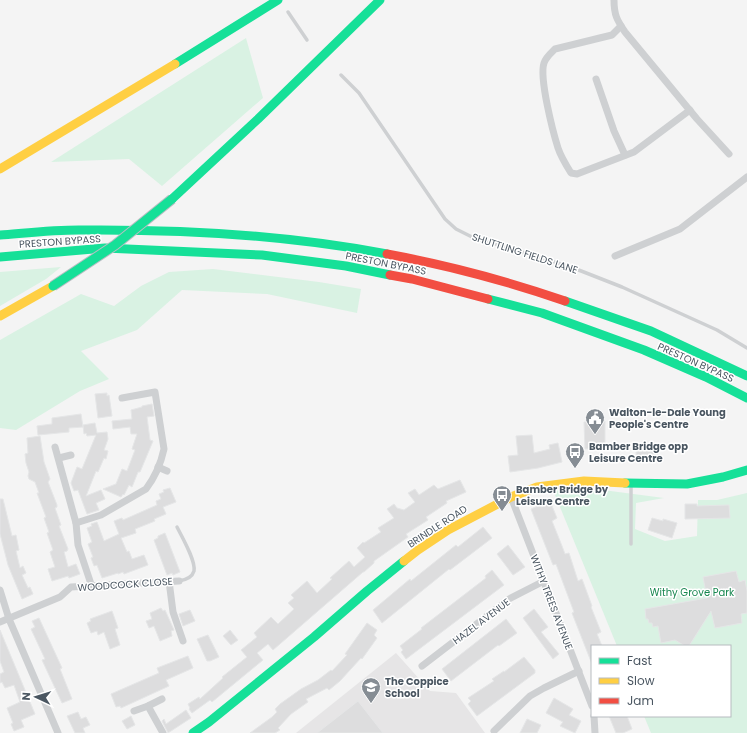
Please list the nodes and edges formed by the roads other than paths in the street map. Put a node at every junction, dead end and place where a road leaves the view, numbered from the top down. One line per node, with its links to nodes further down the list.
1 (278, 0): 12 (main road)
2 (380, 0): 17 (main road, bridge)
3 (614, 0): 5 (street)
4 (288, 12): 6 (lane)
5 (621, 26): 9 (street); 11 (street)
6 (307, 40)
7 (341, 75): 18 (lane, SHUTTLING FIELDS LANE)
8 (596, 79): 11 (street)
9 (690, 110): 10 (street); 11 (street)
10 (729, 154)
11 (626, 155)
12 (0, 170)
13 (747, 177): 15 (street)
14 (0, 236): 19 (main road, PRESTON BYPASS)
15 (616, 256)
16 (0, 257): 21 (main road, PRESTON BYPASS)
17 (0, 316)
18 (747, 348)
19 (747, 376)
20 (122, 398): 25 (street)
21 (747, 398)
22 (55, 447): 24 (street)
23 (71, 454): 24 (street)
24 (59, 458): 30 (street)
25 (158, 467): 27 (street); 30 (street)
26 (747, 470): 28 (main road, BRINDLE ROAD)
27 (167, 471)
28 (631, 484): 29 (main road, BRINDLE ROAD); 32 (lane)
29 (511, 497): 35 (street, WITHY TREES AVENUE); 51 (main road, BRINDLE ROAD)
30 (76, 523): 36 (street)
31 (177, 527): 34 (lane)
32 (631, 544)
33 (170, 581): 34 (street, WOODCOCK CLOSE); 36 (street, WOODCOCK CLOSE); 40 (street)
34 (179, 581)
35 (544, 581): 41 (street, HAZEL AVENUE); 42 (street, WITHY TREES AVENUE)
36 (92, 587): 38 (street, WOODCOCK CLOSE)
37 (0, 590): 38 (street)
38 (9, 619): 39 (street); 49 (street)
39 (0, 622)
40 (183, 641)
41 (422, 666)
42 (579, 671): 44 (street, WITHY TREES AVENUE); 48 (street)
43 (162, 699): 45 (street)
44 (591, 703)
45 (148, 706): 46 (street); 50 (street)
46 (134, 711)
47 (594, 717): 52 (street)
48 (494, 731)
49 (58, 733)
50 (163, 733)
51 (193, 733)
52 (595, 733)

